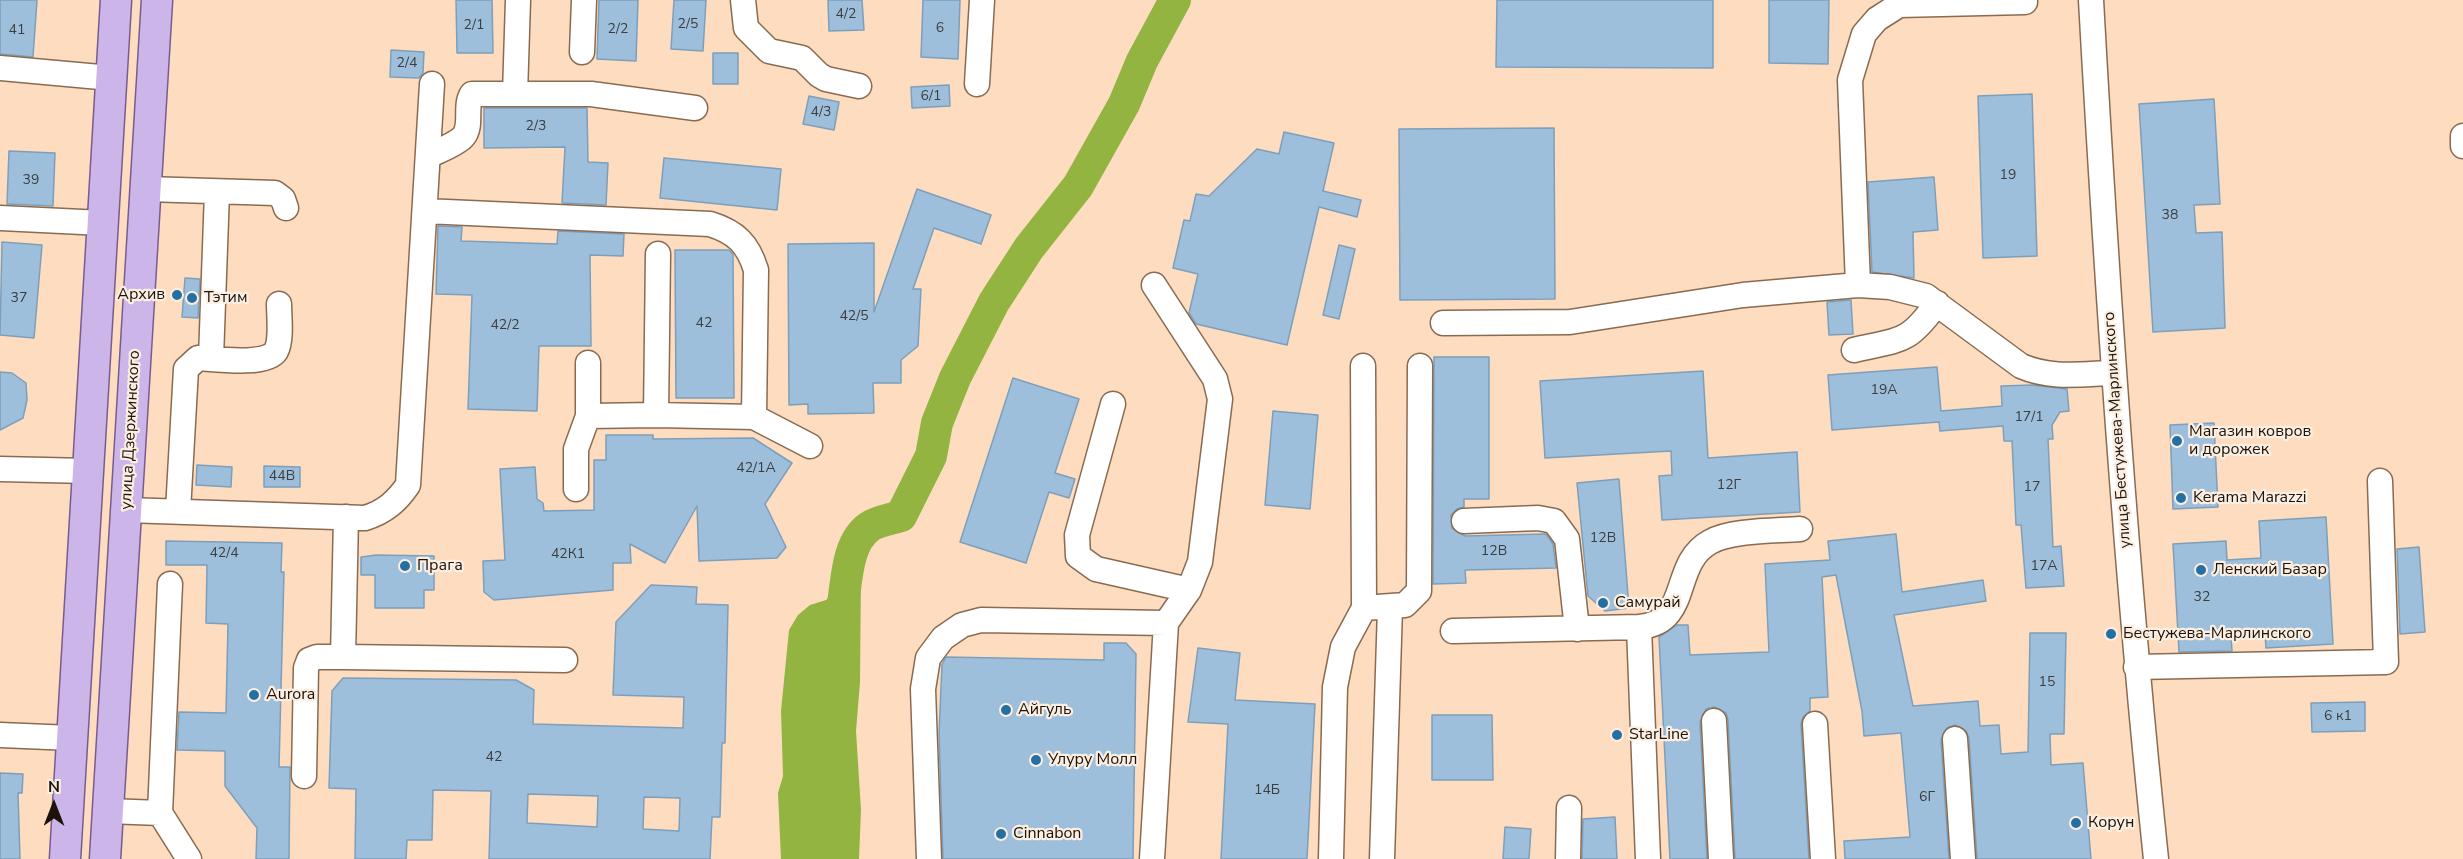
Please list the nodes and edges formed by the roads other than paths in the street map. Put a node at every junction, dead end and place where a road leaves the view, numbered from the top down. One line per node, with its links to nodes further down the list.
1 (116, 0): 11 (main road)
2 (157, 0): 20 (main road, улица Дзержинского)
3 (518, 0): 15 (street)
4 (584, 0): 9 (street)
5 (743, 0): 14 (street)
6 (982, 0): 13 (street)
7 (2091, 0): 37 (street, улица Бестужева-Марлинского)
8 (2025, 2): 28 (street)
9 (582, 52)
10 (0, 68): 11 (street)
11 (111, 78): 25 (main road)
12 (432, 84): 19 (street)
13 (977, 84)
14 (859, 86)
15 (515, 94): 16 (street); 19 (street)
16 (695, 108)
17 (2463, 136): 18 (street)
18 (2463, 146)
19 (428, 156): 23 (street)
20 (146, 189): 21 (street); 47 (main road, улица Дзержинского)
21 (217, 192): 22 (street); 33 (street)
22 (286, 208)
23 (425, 211): 41 (street); 49 (street)
24 (0, 218): 25 (street)
25 (103, 223): 44 (main road)
26 (658, 254): 39 (street)
27 (1154, 285): 53 (street)
28 (1858, 285): 29 (street); 31 (street)
29 (1937, 303): 32 (street); 37 (street)
30 (279, 304): 33 (street)
31 (1443, 323)
32 (1854, 350)
33 (211, 358): 48 (street)
34 (588, 363): 40 (street)
35 (1364, 366): 54 (street)
36 (1420, 366): 55 (street)
37 (2112, 373): 62 (street, улица Бестужева-Марлинского)
38 (1113, 404): 53 (street)
39 (656, 415): 40 (street); 41 (street)
40 (588, 416): 46 (street)
41 (754, 417): 42 (street)
42 (810, 446)
43 (0, 469): 44 (street)
44 (88, 471): 66 (main road)
45 (2380, 481): 62 (street)
46 (576, 489)
47 (126, 510): 48 (street); 70 (main road, улица Дзержинского)
48 (178, 512): 49 (street)
49 (346, 517): 60 (street)
50 (1464, 521): 58 (street)
51 (1800, 529): 57 (street)
52 (170, 584): 71 (street)
53 (1189, 590): 56 (street)
54 (1364, 608): 55 (street); 77 (street)
55 (1390, 608): 78 (street)
56 (1166, 623): 75 (street); 76 (street)
57 (1639, 627): 58 (street); 80 (street)
58 (1577, 629): 59 (street)
59 (1453, 631)
60 (343, 657): 61 (street); 68 (street)
61 (565, 660)
62 (2136, 667): 84 (street, улица Бестужева-Марлинского)
63 (1714, 721): 81 (street)
64 (1815, 724): 82 (street)
65 (0, 735): 66 (street)
66 (72, 738): 72 (main road)
67 (1954, 739): 83 (street)
68 (304, 776)
69 (1569, 808): 79 (street)
70 (108, 811): 71 (street); 73 (main road, улица Дзержинского)
71 (160, 813): 74 (street)
72 (65, 859)
73 (105, 859)
74 (189, 859)
75 (929, 859)
76 (1152, 859)
77 (1331, 859)
78 (1382, 859)
79 (1568, 859)
80 (1648, 859)
81 (1721, 859)
82 (1823, 859)
83 (1963, 859)
84 (2156, 859)

